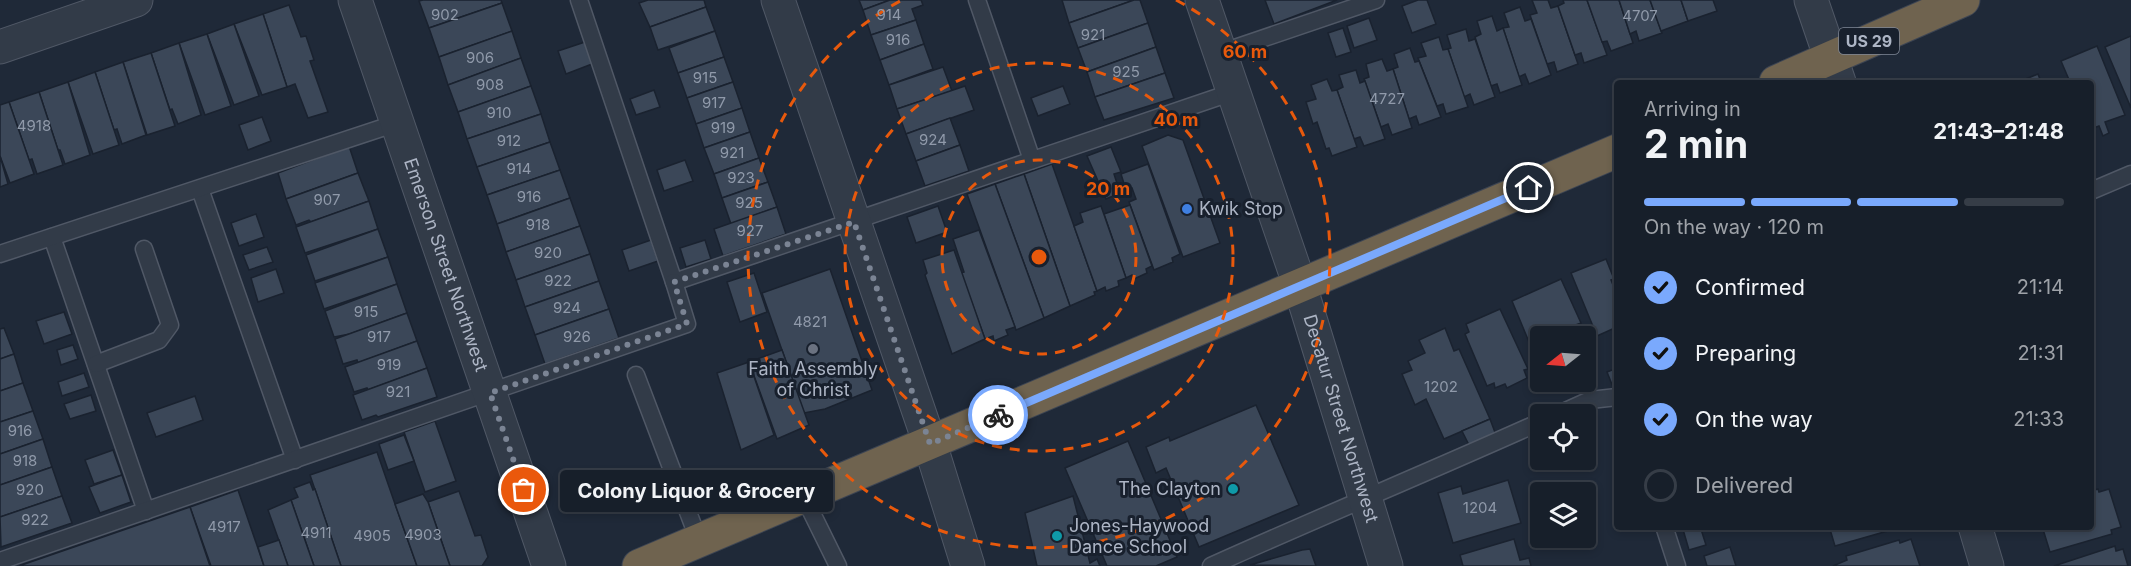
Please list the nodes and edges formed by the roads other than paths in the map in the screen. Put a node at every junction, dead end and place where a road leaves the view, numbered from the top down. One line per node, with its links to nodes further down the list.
1 (136, 0): 10 (street)
2 (355, 0): 15 (street, Emerson Street Northwest)
3 (579, 0): 25 (lane)
4 (778, 0): 21 (street)
5 (977, 0): 17 (lane)
6 (1202, 0): 11 (street, Decatur Street Northwest)
7 (1376, 0): 11 (lane)
8 (1811, 0): 12 (street)
9 (1963, 0): 12 (highway, US 29)
10 (0, 47)
11 (1220, 53): 14 (street, Decatur Street Northwest)
12 (1835, 70): 13 (highway, US 29)
13 (1786, 80)
14 (1233, 92): 17 (lane); 26 (street, Decatur Street Northwest)
15 (397, 123): 19 (lane); 29 (street, Emerson Street Northwest)
16 (1614, 152): 26 (highway)
17 (1032, 160): 21 (lane)
18 (2131, 174): 20 (lane)
19 (200, 189): 22 (lane); 34 (lane)
20 (2094, 190)
21 (854, 222): 25 (lane); 33 (street)
22 (52, 237): 24 (lane); 27 (lane)
23 (144, 249): 27 (lane)
24 (0, 254)
25 (674, 282): 29 (lane)
26 (1300, 286): 33 (highway); 36 (street, Decatur Street Northwest)
27 (96, 364): 37 (lane)
28 (636, 375): 40 (lane)
29 (490, 393): 34 (lane); 43 (street, Emerson Street Northwest)
30 (1614, 397): 31 (lane)
31 (1581, 404)
32 (1530, 426): 36 (lane)
33 (930, 444): 35 (highway); 45 (street)
34 (295, 460): 37 (lane)
35 (804, 497): 40 (highway); 42 (lane)
36 (1365, 497): 46 (lane); 47 (street, Decatur Street Northwest)
37 (146, 510): 41 (lane)
38 (1665, 530): 48 (lane)
39 (1976, 530): 49 (street)
40 (699, 541): 44 (highway)
41 (0, 561)
42 (839, 565)
43 (549, 566)
44 (639, 566)
45 (968, 566)
46 (1211, 566)
47 (1386, 566)
48 (1677, 566)
49 (1987, 566)

